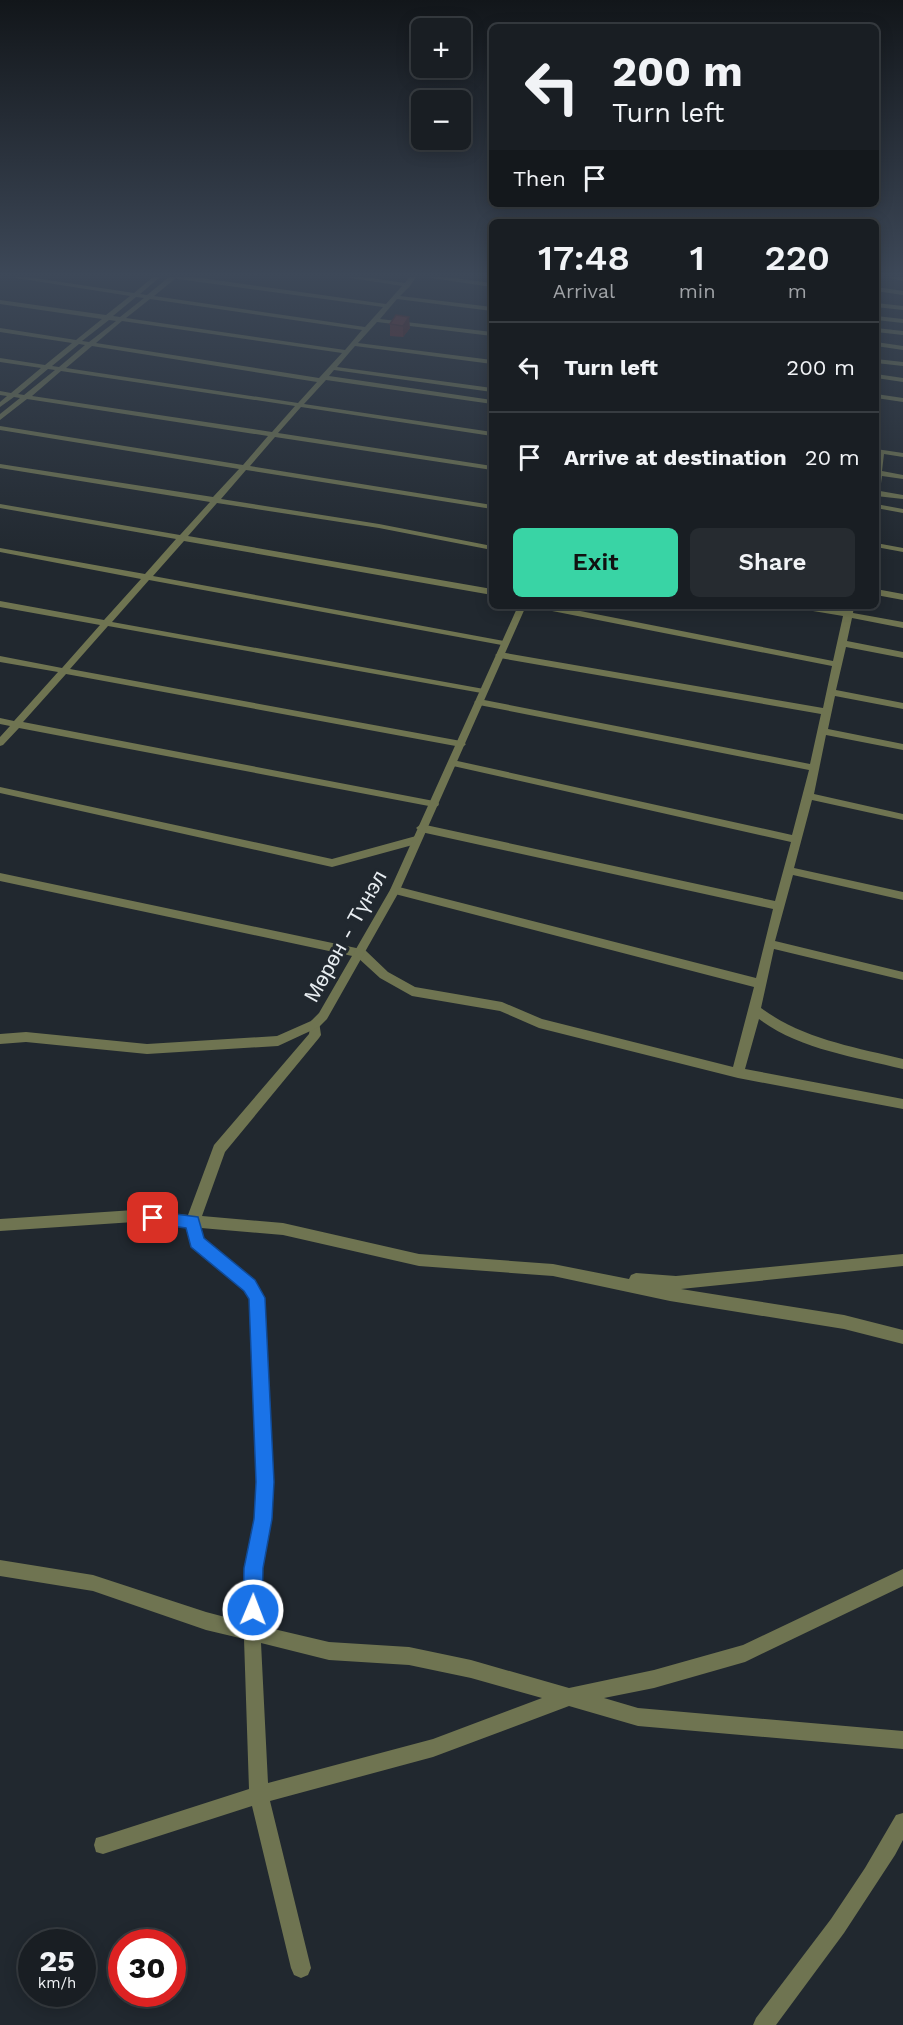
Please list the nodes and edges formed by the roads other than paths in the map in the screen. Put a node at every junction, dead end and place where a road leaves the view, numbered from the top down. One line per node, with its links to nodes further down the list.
1 (42, 372): 12 (street)
2 (60, 372): 14 (street)
3 (72, 372): 18 (street)
4 (271, 372): 8 (street)
5 (327, 372): 8 (street)
6 (356, 372): 10 (street)
7 (879, 376): 9 (street)
8 (321, 379): 16 (street); 18 (street)
9 (903, 380)
10 (489, 390)
11 (0, 393): 12 (street)
12 (11, 395): 14 (street); 17 (street)
13 (879, 396): 15 (street)
14 (28, 397): 19 (street); 21 (street)
15 (903, 400)
16 (489, 402)
17 (0, 405)
18 (300, 405): 21 (street); 22 (street)
19 (0, 418)
20 (0, 428): 27 (street)
21 (274, 434): 26 (street); 27 (street)
22 (489, 434)
23 (879, 451): 24 (street)
24 (903, 455)
25 (0, 466): 32 (street)
26 (489, 468)
27 (244, 469): 32 (street); 34 (street)
28 (879, 470): 29 (street)
29 (903, 477)
30 (879, 493): 31 (street)
31 (903, 497)
32 (214, 502): 37 (street); 39 (street)
33 (0, 506): 37 (street)
34 (489, 507)
35 (879, 507): 36 (street)
36 (903, 511)
37 (183, 537): 42 (street); 43 (street)
38 (879, 546): 41 (street)
39 (489, 547)
40 (0, 550): 42 (street)
41 (903, 550)
42 (147, 577): 50 (street); 53 (street)
43 (489, 591)
44 (879, 593): 45 (street)
45 (903, 597)
46 (0, 604): 50 (street)
47 (521, 609): 53 (street, Мөрөн - Түнэл)
48 (557, 609): 57 (street)
49 (849, 610): 51 (street); 52 (street)
50 (104, 625): 58 (street); 60 (street)
51 (903, 625)
52 (841, 643): 55 (street); 57 (street)
53 (504, 644): 54 (street, Мөрөн - Түнэл)
54 (500, 655): 60 (street, Мөрөн - Түнэл); 62 (street)
55 (903, 655)
56 (0, 659): 58 (street)
57 (837, 664): 59 (street)
58 (63, 672): 64 (street); 67 (street)
59 (831, 692): 61 (street); 62 (street)
60 (482, 697): 67 (street, Мөрөн - Түнэл); 70 (street)
61 (903, 706)
62 (826, 712): 65 (street)
63 (0, 721): 64 (street)
64 (17, 724): 66 (street); 73 (street)
65 (822, 731): 68 (street); 70 (street)
66 (0, 743)
67 (461, 744): 69 (street, Мөрөн - Түнэл)
68 (903, 747)
69 (453, 763): 73 (street, Мөрөн - Түнэл); 77 (street)
70 (814, 768): 72 (street)
71 (0, 790): 76 (street)
72 (808, 796): 74 (street); 77 (street)
73 (434, 804): 75 (street, Мөрөн - Түнэл)
74 (903, 817)
75 (421, 828): 76 (street, Мөрөн - Түнэл); 82 (street)
76 (416, 840): 80 (street, Мөрөн - Түнэл)
77 (796, 840): 78 (street)
78 (787, 870): 81 (street); 82 (street)
79 (0, 877): 84 (street)
80 (395, 890): 84 (street, Мөрөн - Түнэл); 86 (street)
81 (903, 896)
82 (778, 906): 83 (street)
83 (769, 944): 85 (street); 86 (street)
84 (360, 953): 88 (street, Мөрөн - Түнэл); 91 (street)
85 (903, 976)
86 (760, 984): 87 (street)
87 (755, 1010): 90 (street); 91 (street)
88 (315, 1024): 89 (street, Мөрөн - Түнэл); 93 (street)
89 (0, 1039)
90 (903, 1064)
91 (738, 1072): 92 (street)
92 (903, 1104)
93 (193, 1221): 94 (street); 96 (street); 100 (street)
94 (0, 1225)
95 (903, 1260): 96 (street)
96 (583, 1276): 97 (street)
97 (903, 1337)
98 (0, 1568): 100 (street)
99 (903, 1577): 101 (street)
100 (252, 1631): 101 (street); 103 (street)
101 (570, 1697): 102 (street); 103 (street)
102 (903, 1740)
103 (259, 1795): 105 (street); 106 (street)
104 (903, 1822): 107 (street)
105 (102, 1845)
106 (301, 1968)
107 (763, 2025)

